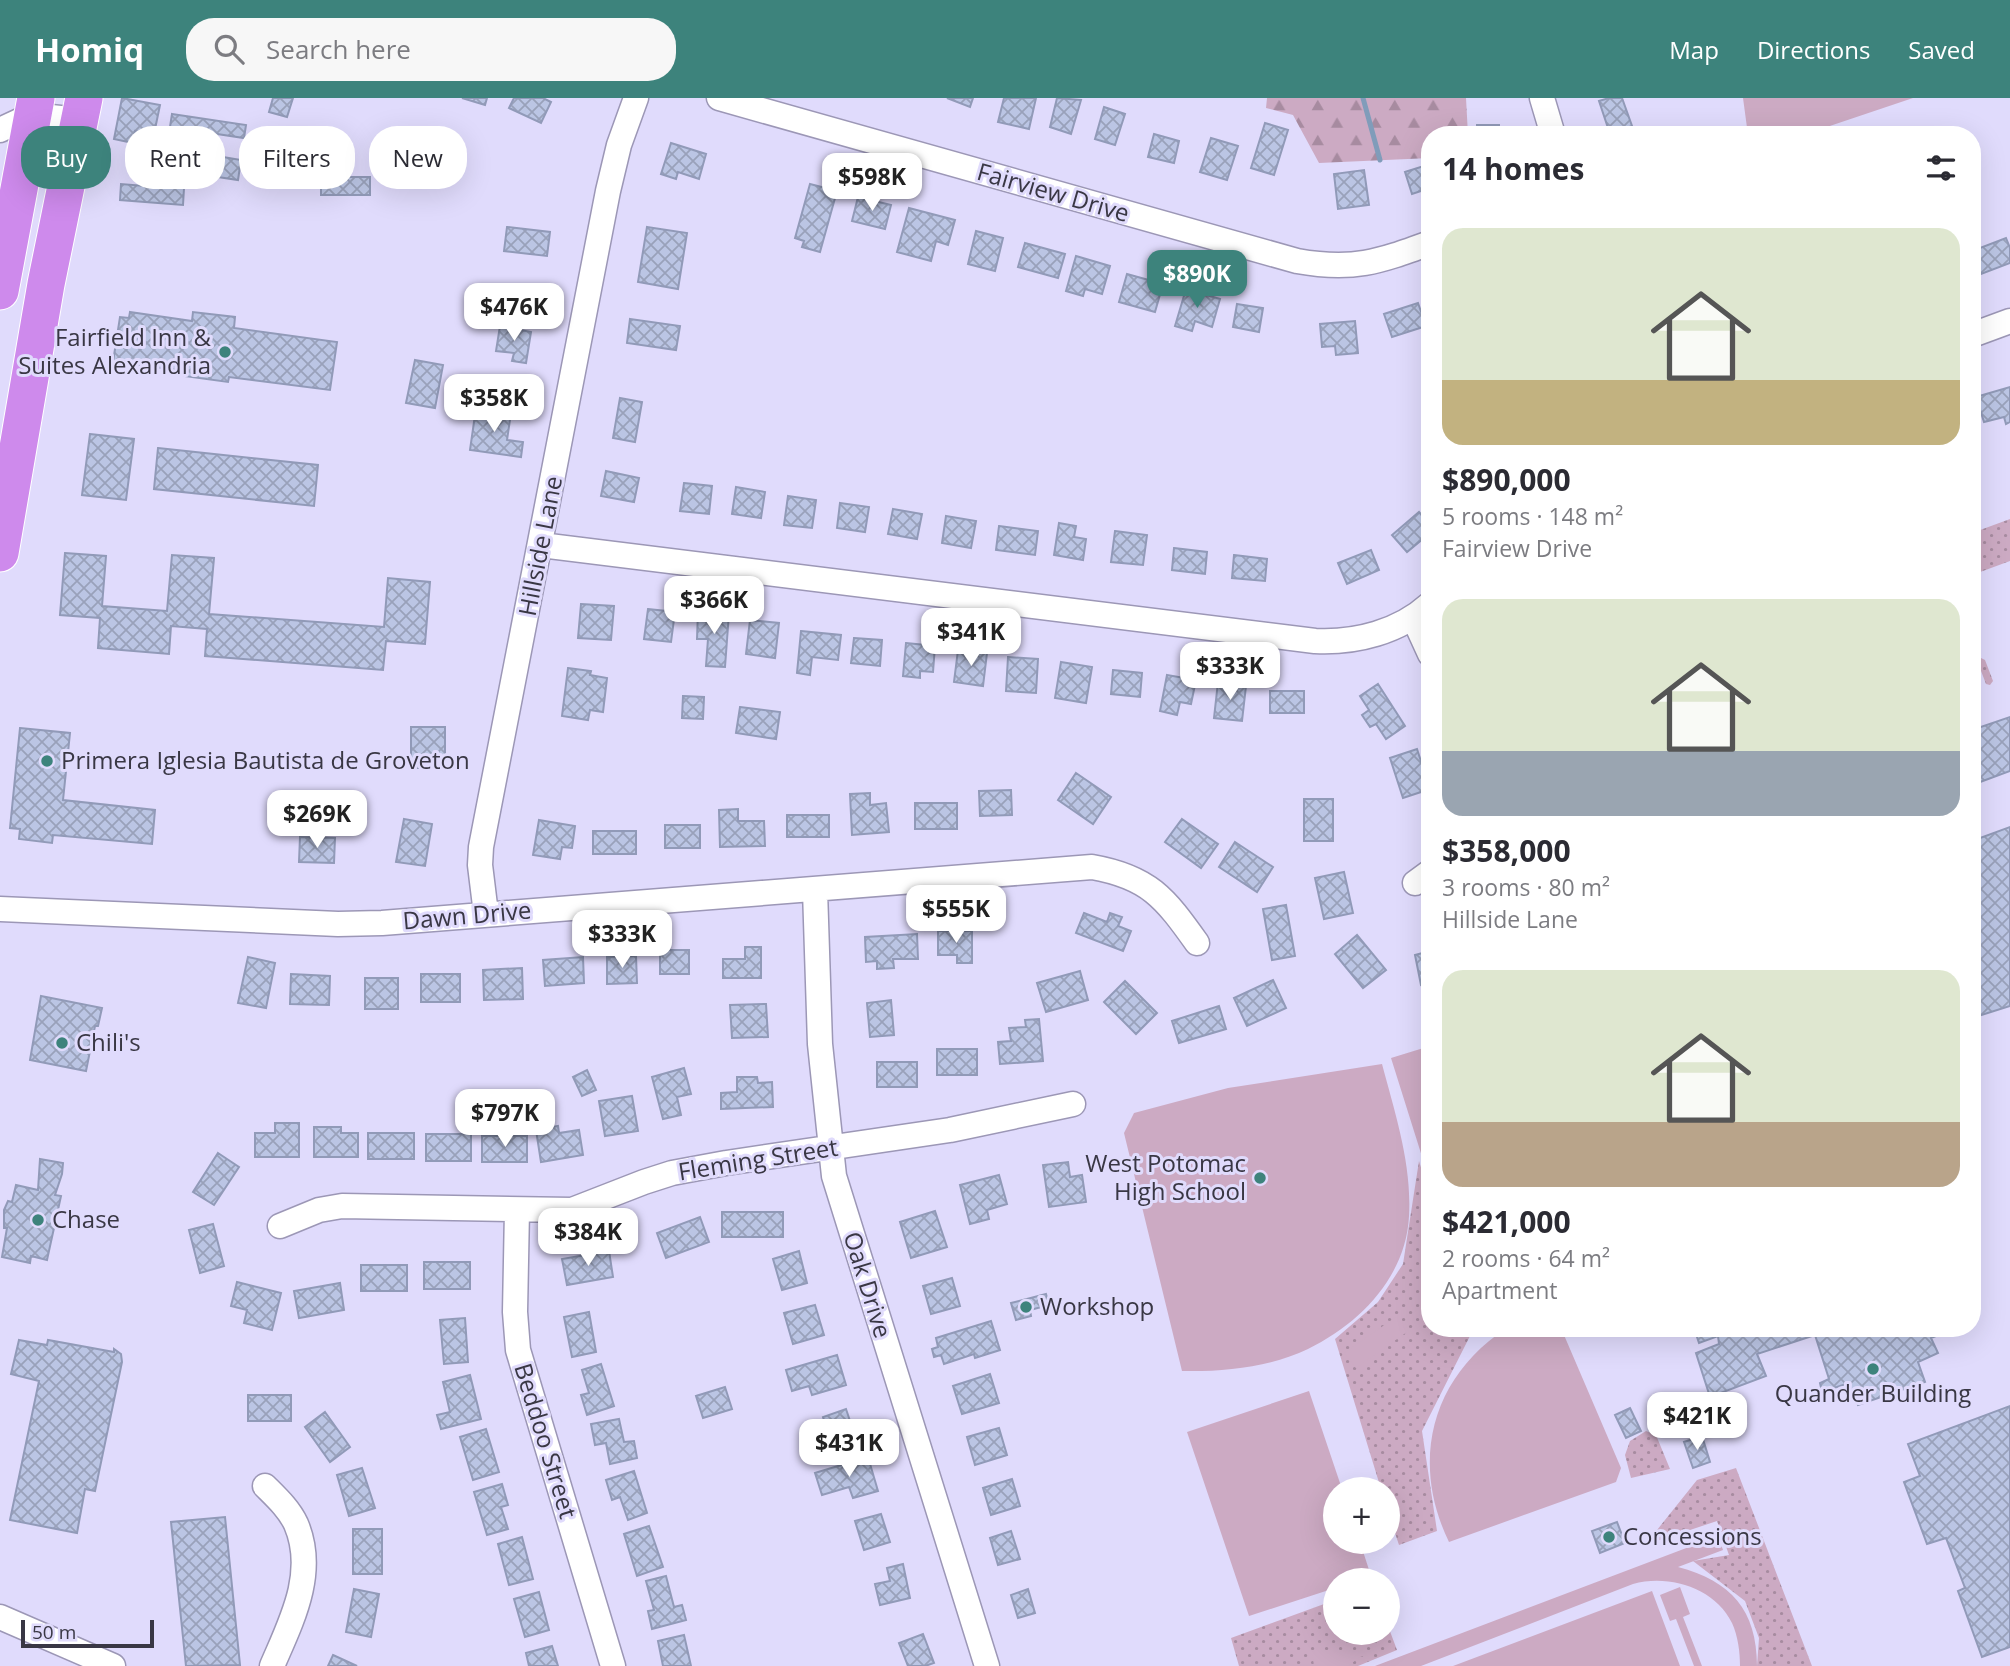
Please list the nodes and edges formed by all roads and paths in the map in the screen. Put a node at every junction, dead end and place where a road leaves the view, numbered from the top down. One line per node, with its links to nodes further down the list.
1 (636, 98): 11 (street, Hillside Lane)
2 (719, 98): 7 (street, Fairview Drive)
3 (1542, 98): 6 (street)
4 (81, 109): 5 (street); 12 (highway)
5 (23, 114): 8 (highway)
6 (1550, 126)
7 (1421, 246)
8 (0, 291)
9 (2010, 321): 10 (street)
10 (1981, 332)
11 (541, 545): 13 (street); 16 (street, Hillside Lane)
12 (0, 553)
13 (1421, 613)
14 (815, 890): 16 (street, Dawn Drive); 17 (street, Dawn Drive); 19 (street, Oak Drive)
15 (0, 909): 16 (street, Dawn Drive)
16 (486, 914)
17 (1197, 943)
18 (1073, 1104): 19 (street, Fleming Street)
19 (830, 1148): 20 (street, Fleming Street); 27 (street, Oak Drive)
20 (517, 1209): 21 (street, Fleming Street); 26 (street, Beddoo Street)
21 (280, 1226)
22 (265, 1486): 25 (street)
23 (0, 1617): 24 (street)
24 (113, 1666)
25 (272, 1666)
26 (613, 1666)
27 (987, 1666)

